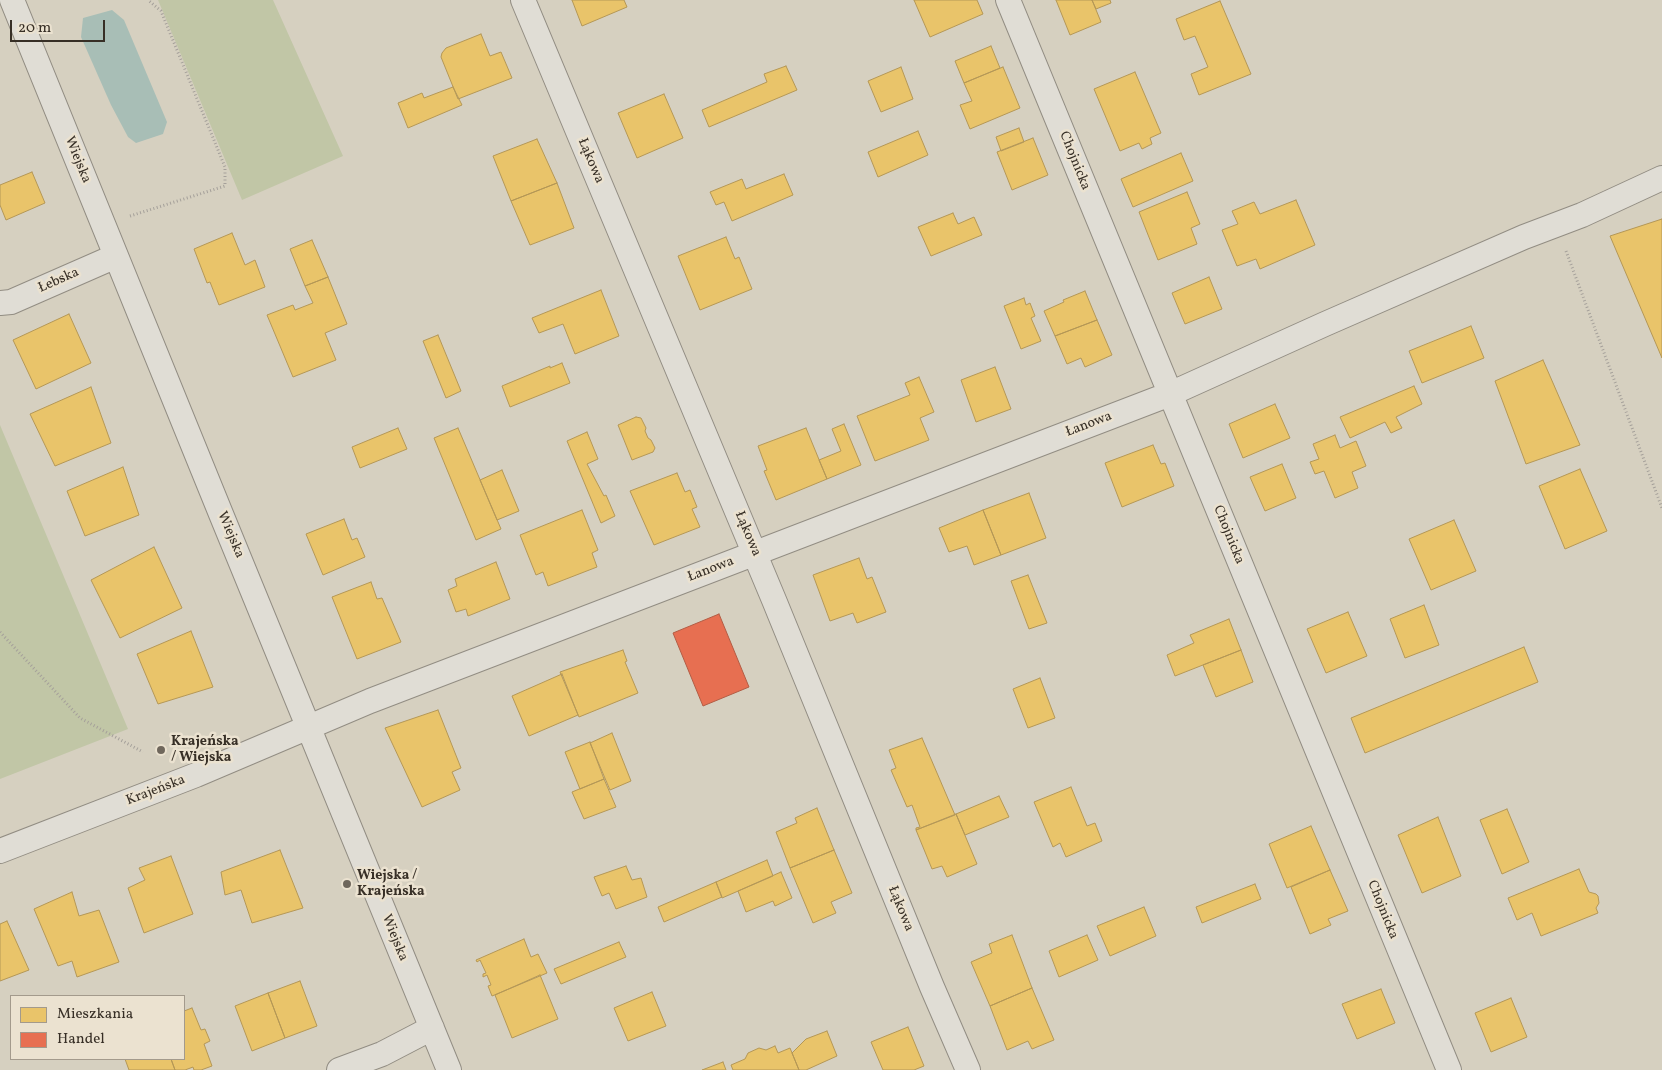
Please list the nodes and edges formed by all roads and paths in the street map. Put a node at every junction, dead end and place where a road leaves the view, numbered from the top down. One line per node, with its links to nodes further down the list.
1 (12, 0): 8 (street, Wiejska)
2 (148, 0): 6 (path)
3 (523, 0): 12 (street, Łąkowa)
4 (1008, 0): 10 (street, Chojnicka)
5 (1662, 178): 7 (street, Łanowa)
6 (123, 219)
7 (1556, 225): 10 (street, Łanowa); 11 (path)
8 (116, 256): 9 (street, Łebska); 14 (street, Wiejska)
9 (0, 303)
10 (1170, 394): 12 (street, Łanowa); 21 (street, Chojnicka)
11 (1662, 508)
12 (754, 553): 14 (street, Łanowa); 20 (street, Łąkowa)
13 (0, 632): 15 (path)
14 (310, 727): 16 (street, Krajeńska); 17 (street, Wiejska)
15 (143, 752)
16 (0, 851)
17 (432, 1028): 18 (street); 19 (street, Wiejska)
18 (339, 1070)
19 (449, 1070)
20 (968, 1070)
21 (1449, 1070)

